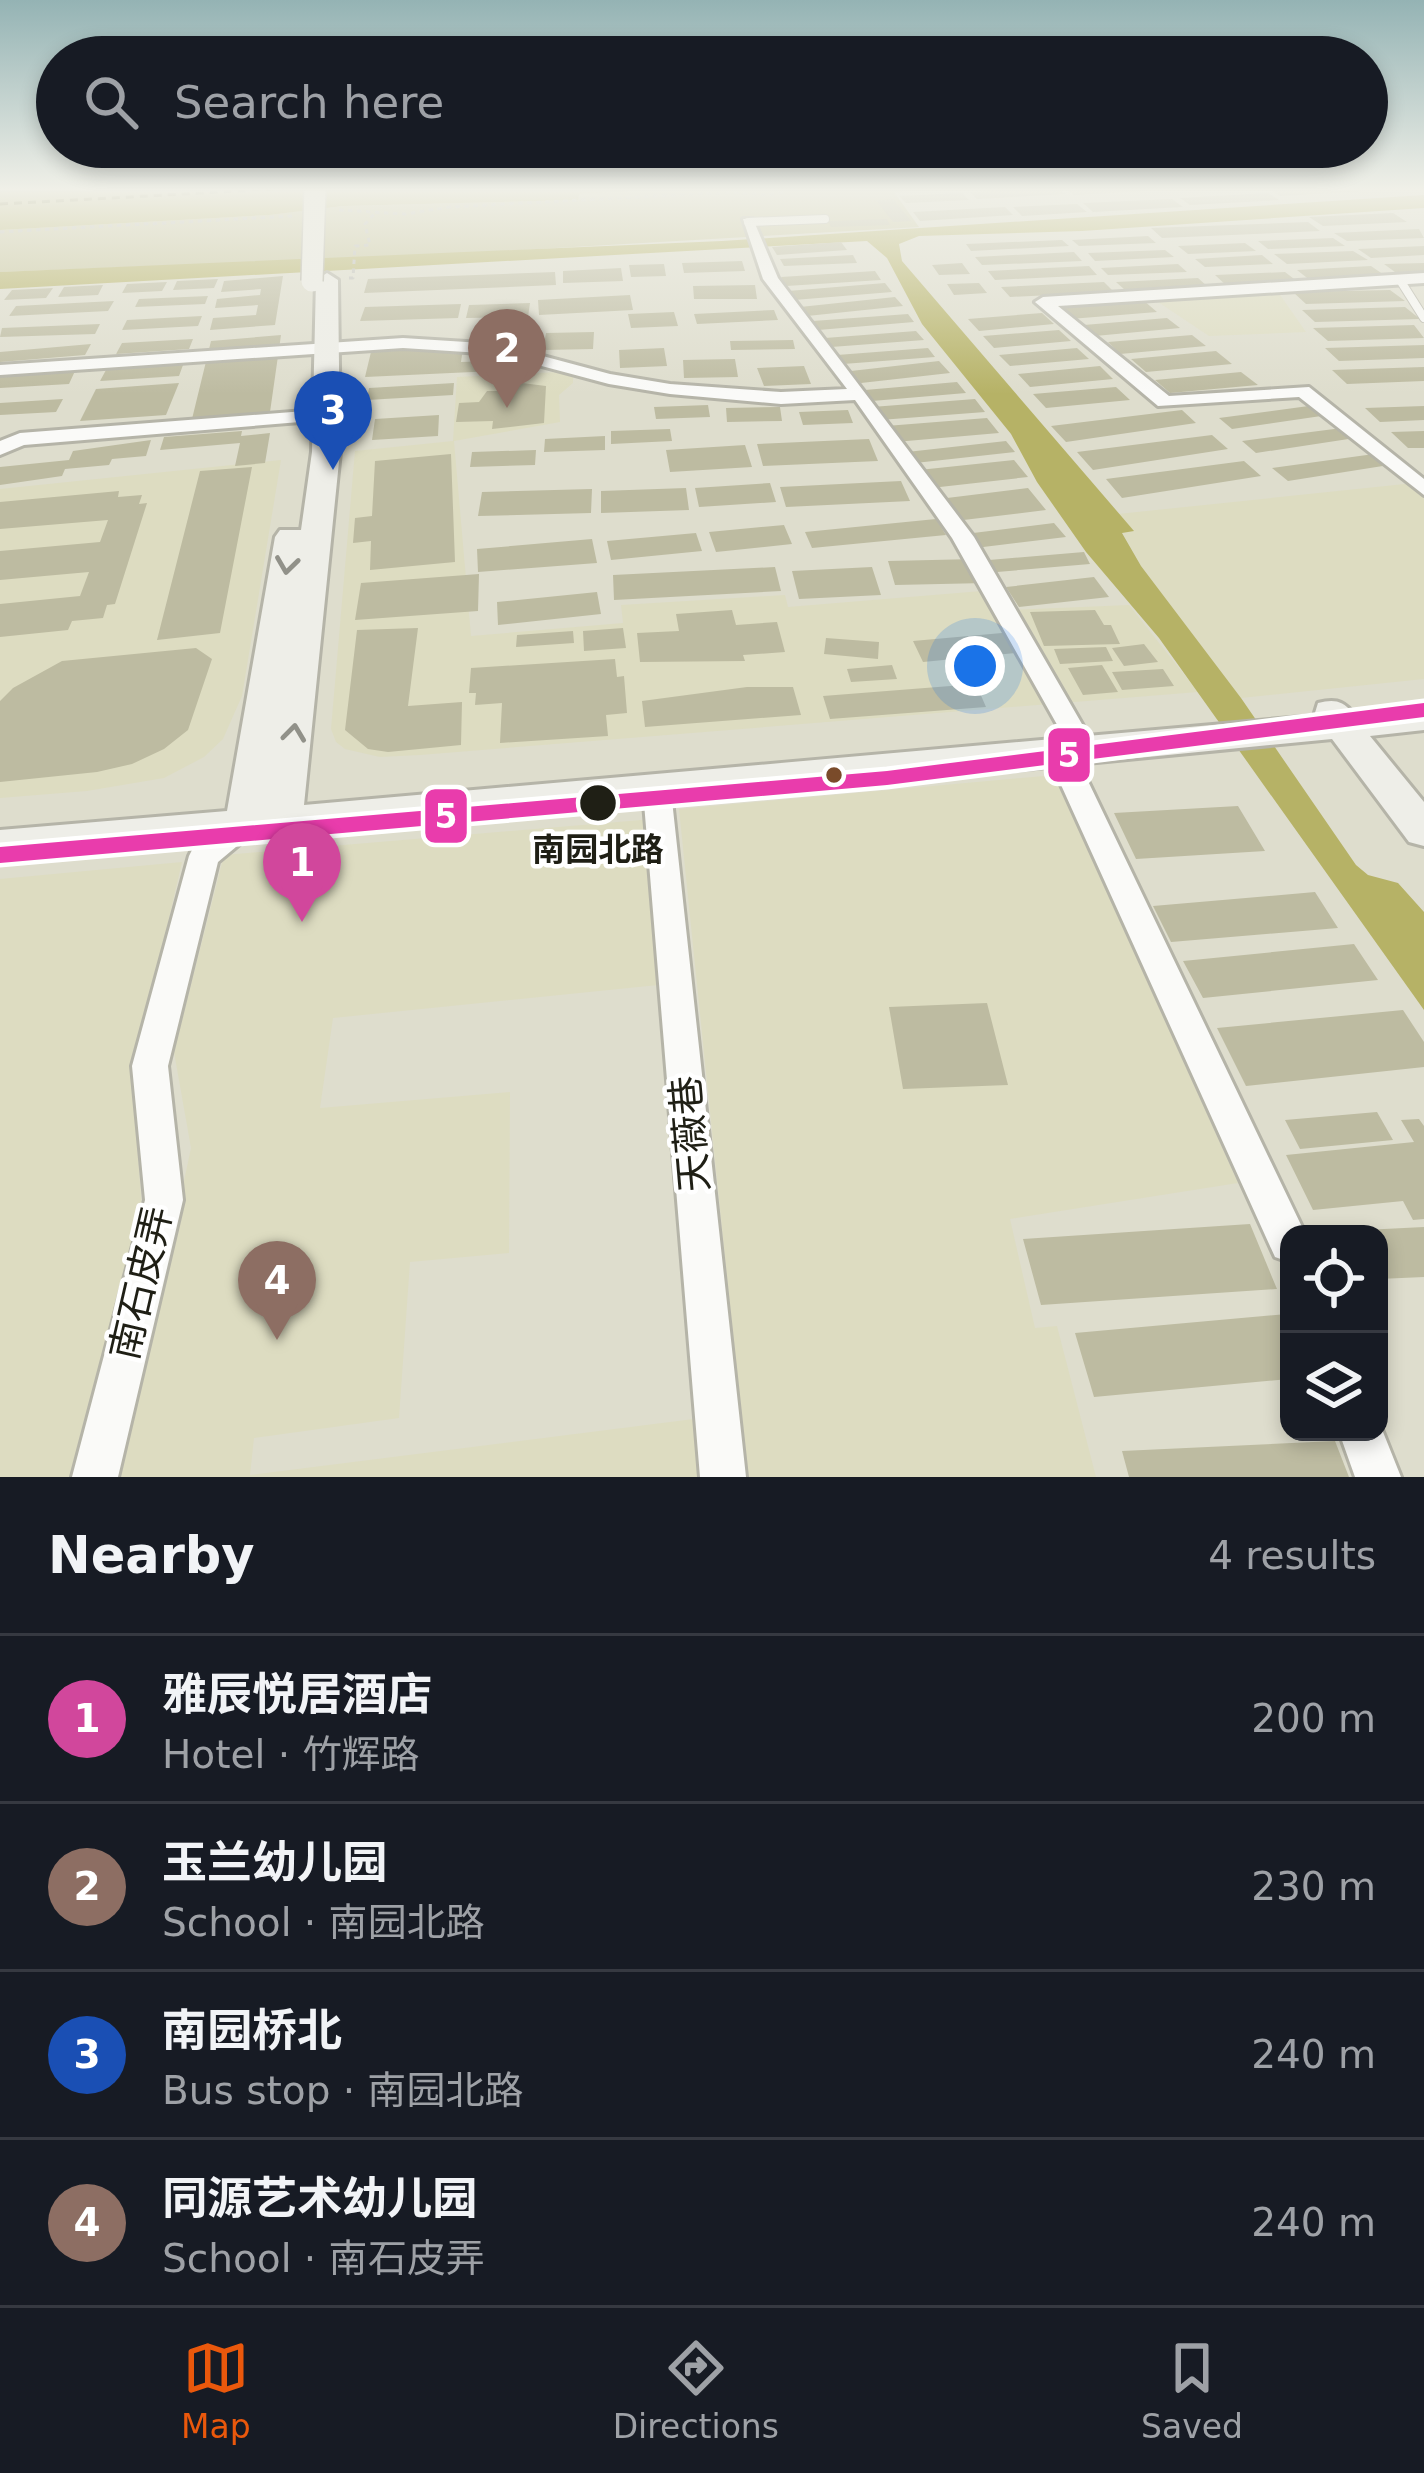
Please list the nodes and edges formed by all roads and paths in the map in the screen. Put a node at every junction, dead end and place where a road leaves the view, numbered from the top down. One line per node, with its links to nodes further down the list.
1 (327, 257): 5 (main road, bridge)
2 (330, 257): 5 (main road)
3 (353, 257): 5 (path)
4 (762, 257): 11 (street)
5 (331, 278): 9 (main road)
6 (1424, 278): 7 (street)
7 (1400, 280): 8 (lane); 14 (street)
8 (1424, 317)
9 (318, 350): 10 (street); 11 (street); 12 (main road); 21 (main road, one-way to 9)
10 (0, 370)
11 (860, 394): 18 (street)
12 (305, 417): 13 (street); 21 (main road, one-way to 21)
13 (0, 449)
14 (1422, 485)
15 (1424, 698): 16 (main road)
16 (1344, 716): 17 (main road); 18 (main road); 20 (main road); 23 (main road)
17 (1424, 718)
18 (1067, 742): 19 (main road); 21 (main road); 25 (street)
19 (657, 791): 21 (main road); 28 (street, 天薇巷)
20 (1424, 805)
21 (261, 811): 22 (main road); 24 (main road); 27 (street, 南石皮弄)
22 (0, 821)
23 (1424, 830)
24 (0, 844)
25 (1281, 1225)
26 (1364, 1441): 29 (street)
27 (95, 1477)
28 (723, 1477)
29 (1378, 1477)

